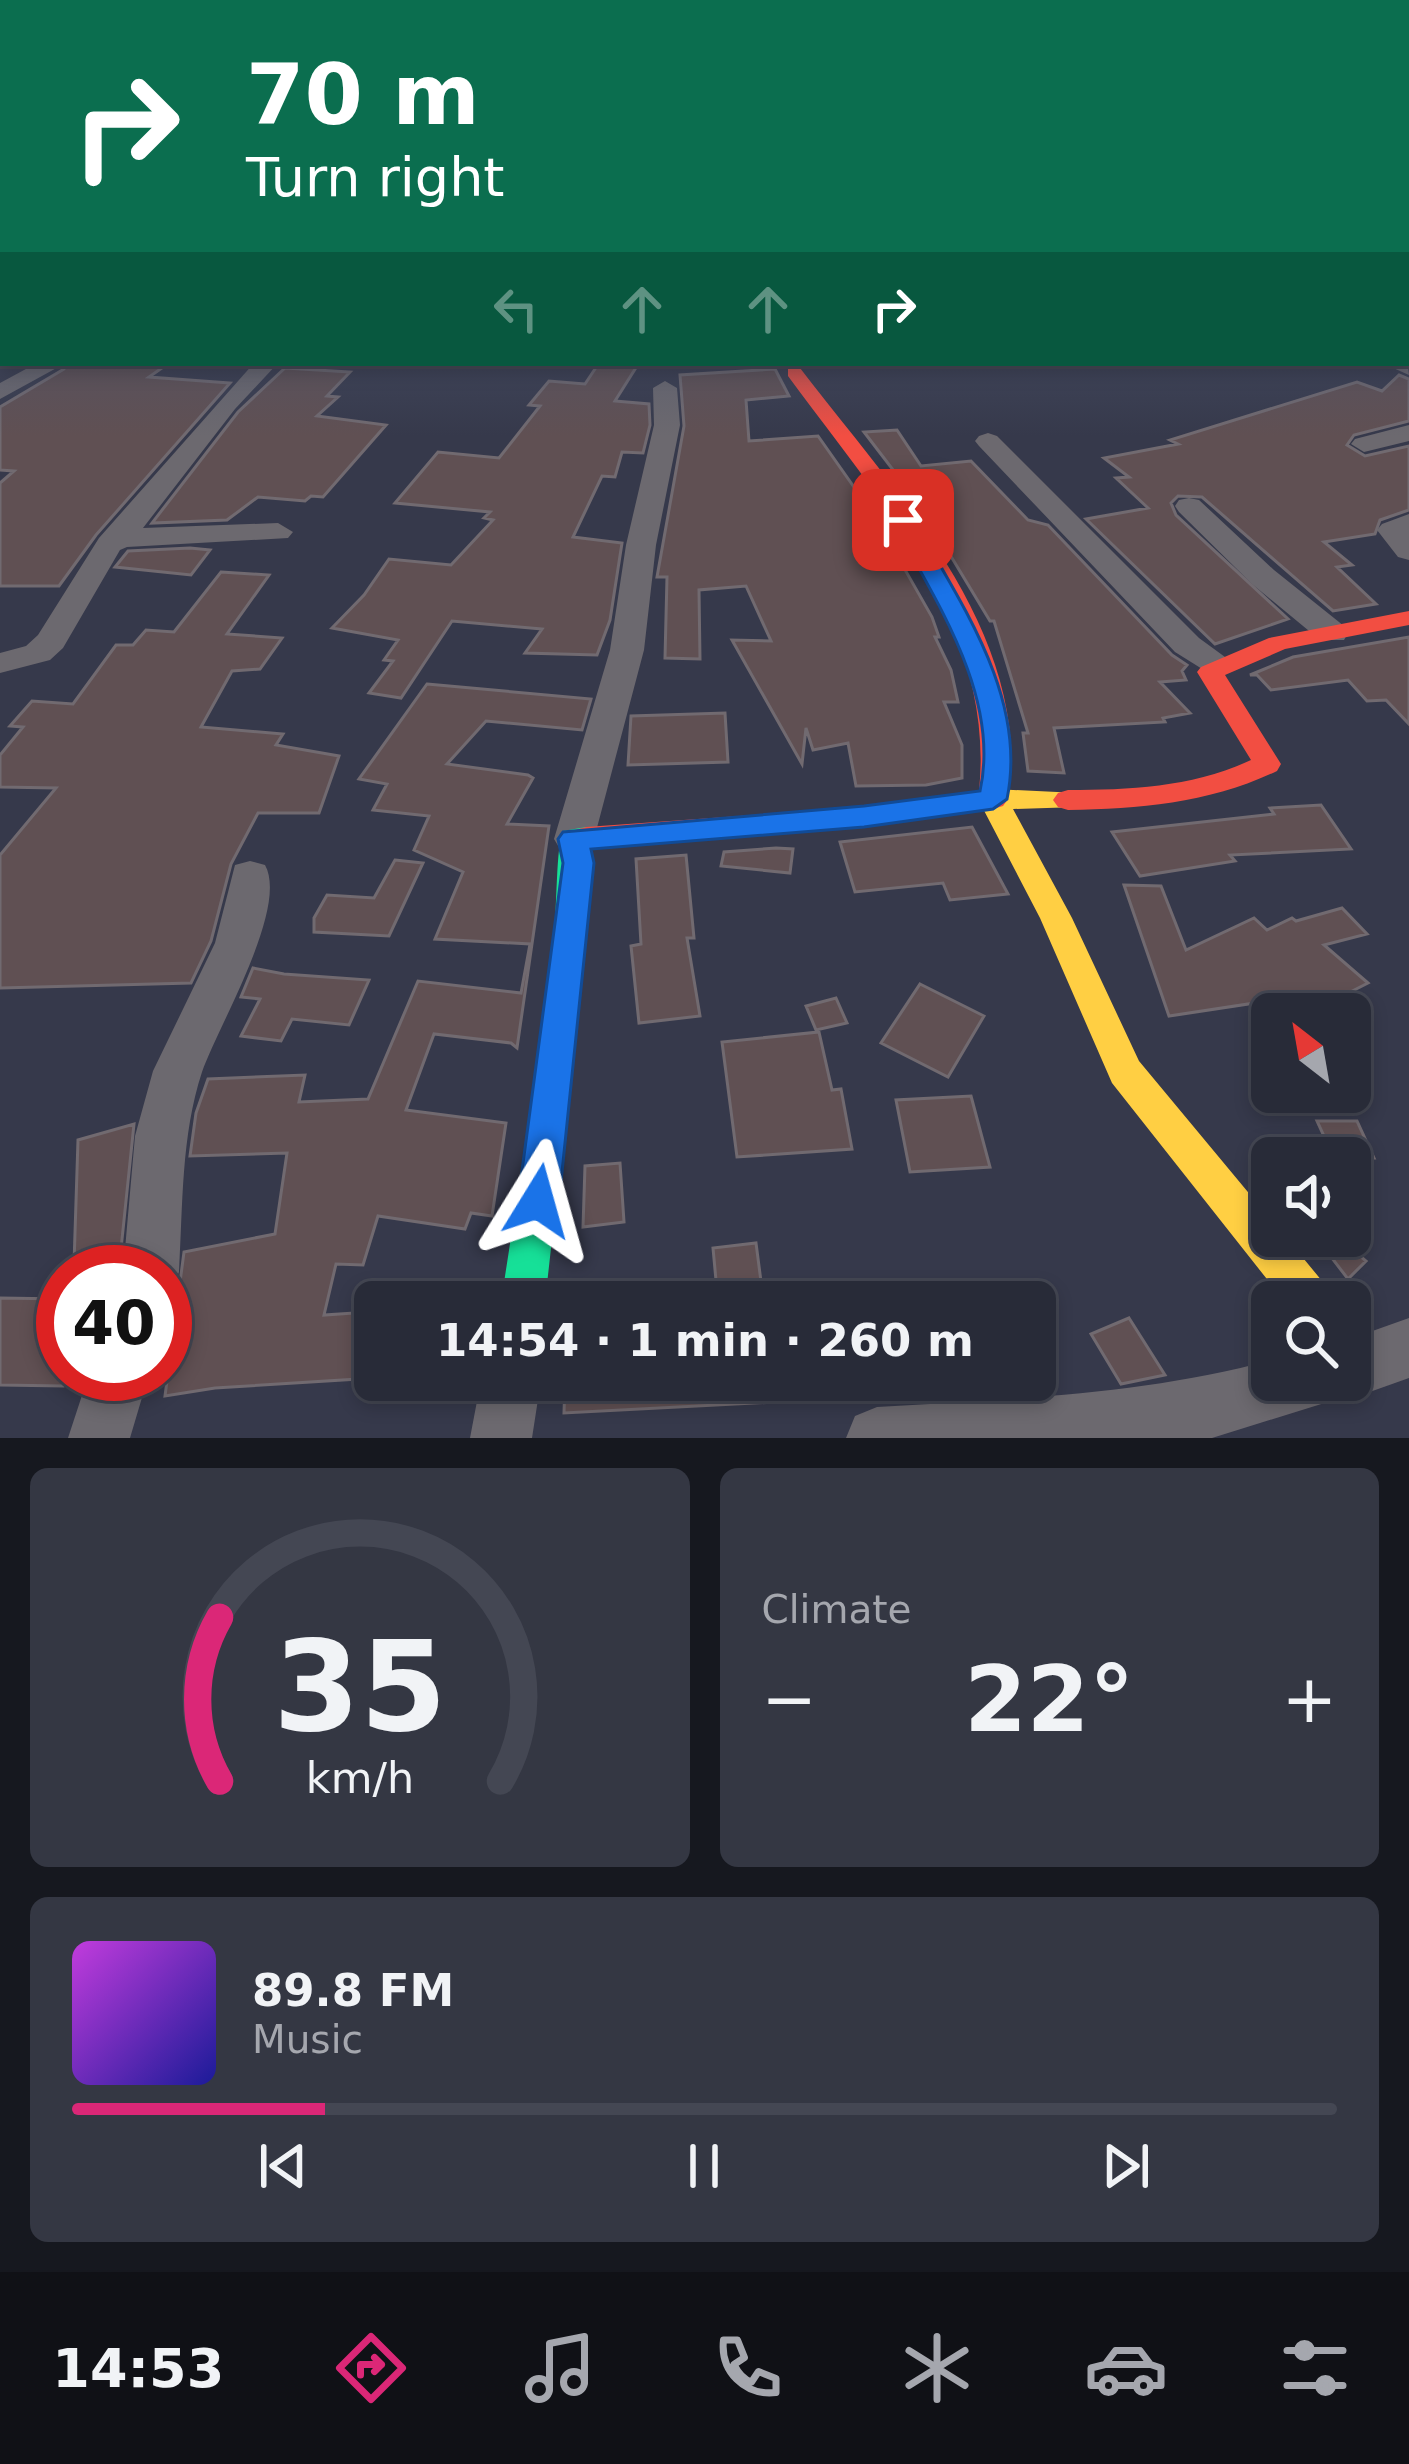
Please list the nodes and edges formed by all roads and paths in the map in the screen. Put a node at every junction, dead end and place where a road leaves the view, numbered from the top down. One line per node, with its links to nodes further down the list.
1 (49, 366): 5 (street)
2 (264, 366): 12 (street)
3 (794, 372): 18 (street)
4 (665, 388): 19 (street)
5 (0, 392)
6 (1409, 433): 8 (street)
7 (988, 441): 17 (street)
8 (1364, 444)
9 (1189, 506): 15 (street)
10 (1409, 523): 13 (street)
11 (278, 532): 12 (street)
12 (117, 540): 16 (street)
13 (1409, 550)
14 (1409, 617): 15 (street)
15 (1332, 634): 17 (street)
16 (0, 663)
17 (1219, 665): 18 (street)
18 (993, 799): 19 (street); 23 (street)
19 (574, 839): 22 (street)
20 (250, 877): 21 (street)
21 (153, 1245)
22 (527, 1281)
23 (1295, 1281)
24 (111, 1401): 28 (street)
25 (507, 1401): 29 (street)
26 (1267, 1401): 27 (street)
27 (1214, 1424): 30 (street)
28 (99, 1438)
29 (501, 1438)
30 (877, 1438)

